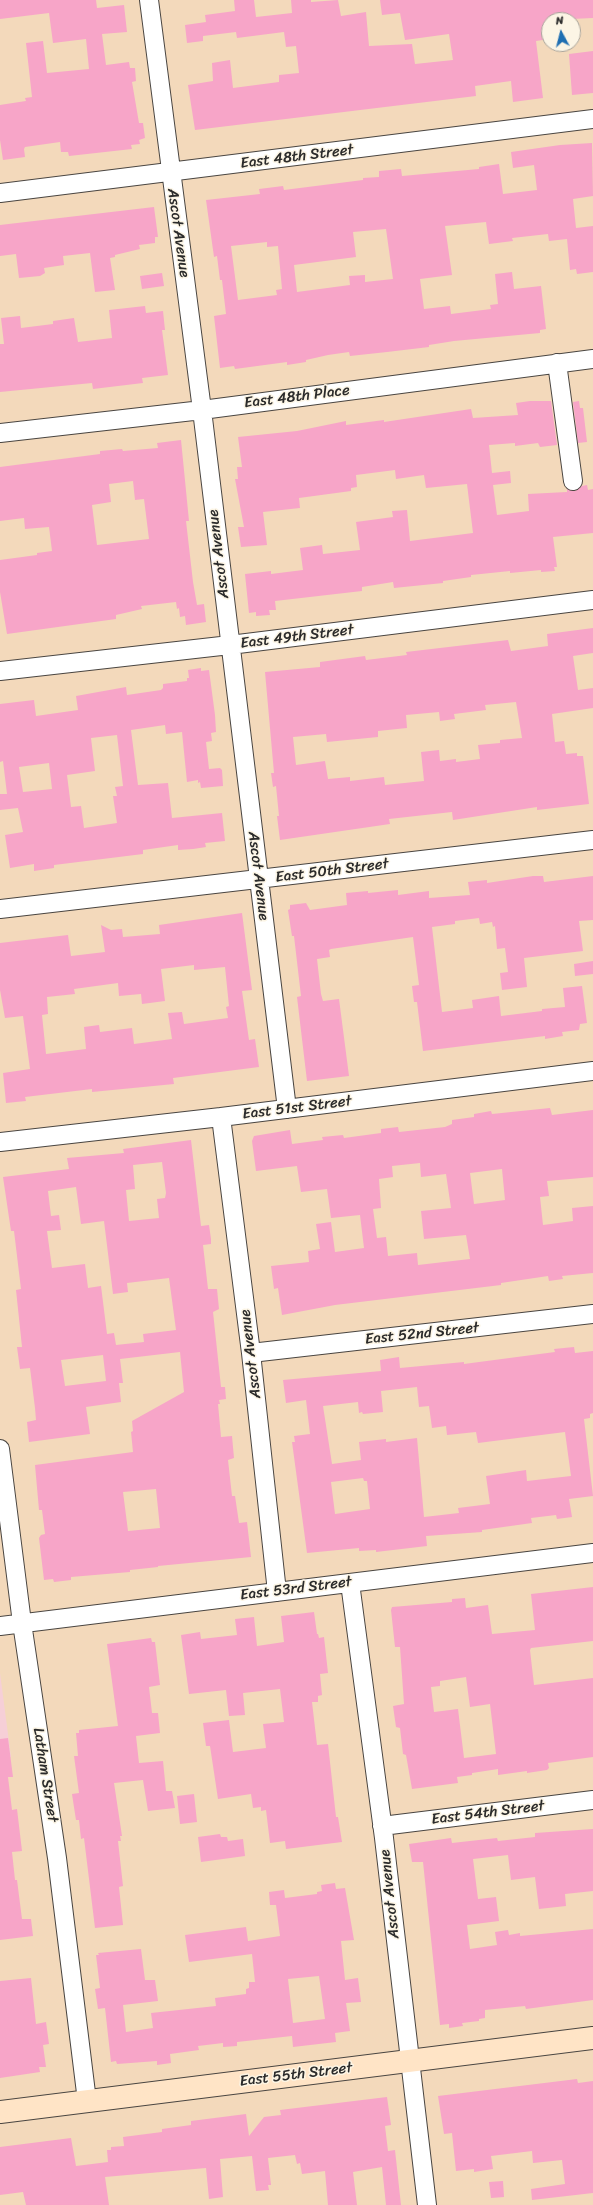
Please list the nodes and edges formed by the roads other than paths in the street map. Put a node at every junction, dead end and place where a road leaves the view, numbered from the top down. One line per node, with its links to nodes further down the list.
1 (149, 0): 3 (street, Ascot Avenue)
2 (593, 119): 3 (street, East 48th Street)
3 (170, 173): 4 (street, East 48th Street); 7 (street, Ascot Avenue)
4 (0, 193)
5 (593, 359): 6 (street, East 48th Place)
6 (557, 364): 7 (street, East 48th Place); 9 (street)
7 (202, 410): 8 (street, East 48th Place); 11 (street, Ascot Avenue)
8 (0, 433)
9 (573, 481)
10 (593, 600): 11 (street, East 49th Street)
11 (230, 645): 12 (street, East 49th Street); 14 (street, Ascot Avenue)
12 (0, 671)
13 (593, 840): 14 (street, East 50th Street)
14 (259, 880): 15 (street, East 50th Street); 17 (street, Ascot Avenue)
15 (0, 909)
16 (593, 1071): 17 (street, East 51st Street)
17 (287, 1109): 18 (street, East 51st Street)
18 (221, 1117): 19 (street, East 51st Street); 21 (street, Ascot Avenue)
19 (0, 1142)
20 (593, 1314): 21 (street, East 52nd Street)
21 (251, 1353): 25 (street, Ascot Avenue)
22 (0, 1449): 26 (street, Latham Street)
23 (593, 1553): 24 (street, East 53rd Street)
24 (350, 1583): 25 (street, East 53rd Street); 29 (street, Ascot Avenue)
25 (277, 1592): 26 (street, East 53rd Street)
26 (22, 1623): 27 (street, East 53rd Street); 32 (street, Latham Street)
27 (0, 1626)
28 (593, 1800): 29 (street, East 54th Street)
29 (382, 1826): 31 (street, Ascot Avenue)
30 (593, 2038): 31 (street, East 55th Street)
31 (409, 2061): 32 (street, East 55th Street); 34 (street, Ascot Avenue)
32 (86, 2101): 33 (street, East 55th Street)
33 (0, 2112)
34 (427, 2205)

